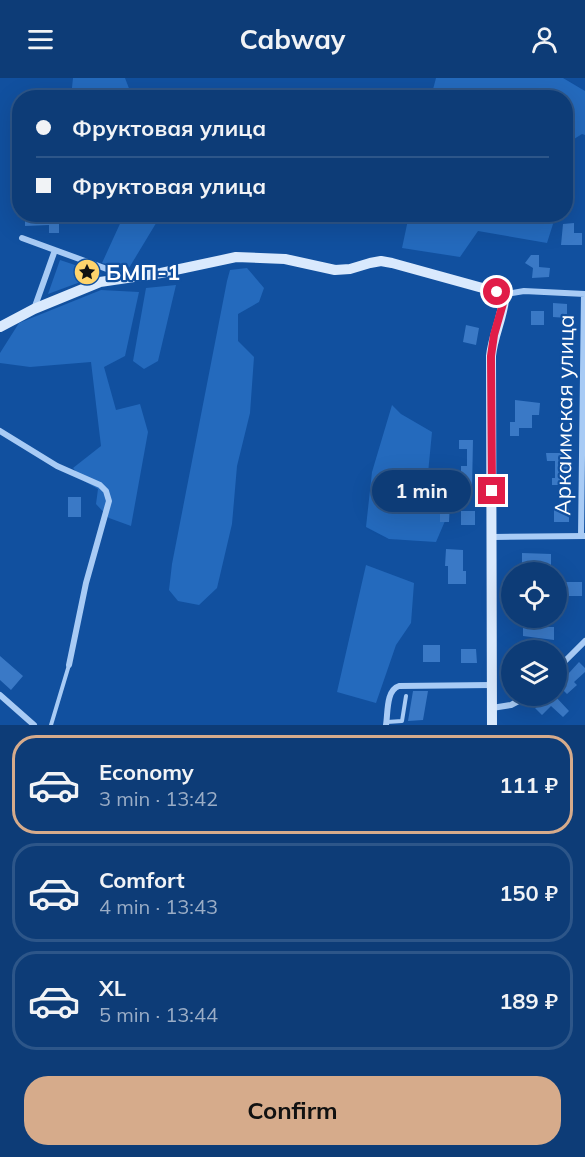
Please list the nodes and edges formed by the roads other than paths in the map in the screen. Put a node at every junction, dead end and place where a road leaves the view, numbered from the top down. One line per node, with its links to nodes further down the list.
1 (22, 238): 2 (street)
2 (55, 250): 3 (street); 6 (street)
3 (130, 278): 5 (street); 6 (street)
4 (584, 294): 5 (street); 9 (street, Аркаимская улица)
5 (501, 295): 10 (street)
6 (34, 309): 7 (street)
7 (0, 327)
8 (0, 431): 13 (street)
9 (583, 536): 10 (street)
10 (493, 537): 14 (street)
11 (585, 641): 12 (street)
12 (567, 659)
13 (69, 665): 21 (lane)
14 (492, 685): 18 (street); 19 (street)
15 (0, 695): 20 (street)
16 (406, 696): 19 (lane)
17 (505, 706): 18 (street)
18 (492, 708): 22 (street)
19 (387, 723)
20 (34, 725)
21 (51, 725)
22 (492, 725)

